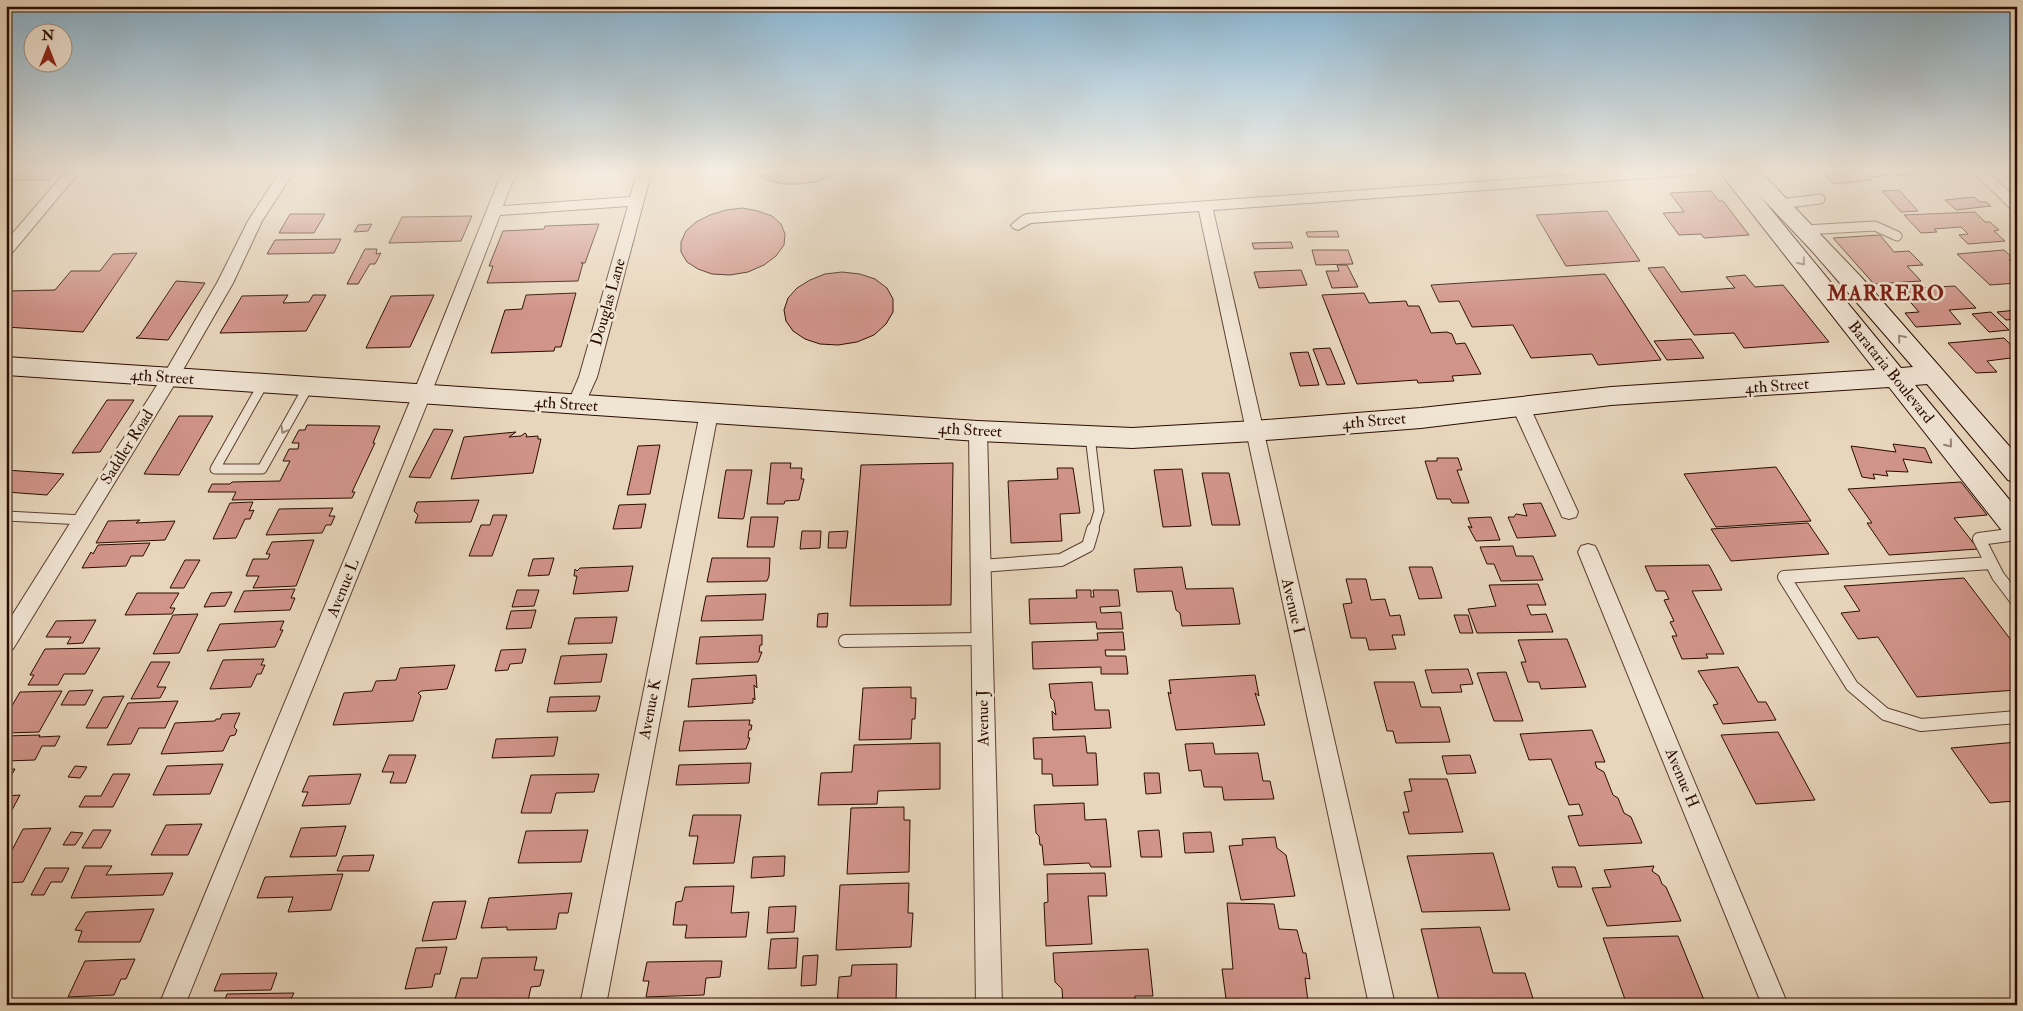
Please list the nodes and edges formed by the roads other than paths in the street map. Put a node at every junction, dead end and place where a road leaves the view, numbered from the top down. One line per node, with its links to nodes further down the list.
1 (34, 217): 12 (street)
2 (257, 217): 15 (street, Saddler Road)
3 (492, 217): 19 (street, Avenue L)
4 (632, 217): 20 (street, Douglas Lane)
5 (1054, 217): 9 (street)
6 (1207, 217): 24 (street, Avenue I)
7 (1766, 217): 16 (main road, Barataria Boulevard, one-way to 16)
8 (1792, 217): 10 (main road, Barataria Boulevard)
9 (1018, 224)
10 (1804, 230): 11 (lane); 14 (main road, Barataria Boulevard, one-way to 10)
11 (1897, 236)
12 (6, 251)
13 (6, 366): 15 (main road, 4th Street)
14 (1933, 375): 16 (main road, 4th Street); 26 (main road, Barataria Boulevard)
15 (170, 378): 17 (main road, 4th Street); 29 (street, Saddler Road)
16 (1897, 378): 21 (main road, 4th Street); 30 (main road, Barataria Boulevard, one-way to 30)
17 (263, 384): 18 (main road, 4th Street); 18 (lane, one-way to 17)
18 (308, 387): 19 (main road, 4th Street)
19 (422, 394): 20 (main road, 4th Street); 40 (street, Avenue L)
20 (576, 404): 22 (main road, 4th Street)
21 (1520, 405): 24 (main road, 4th Street); 27 (street)
22 (709, 414): 23 (main road, 4th Street); 41 (street, Avenue K)
23 (978, 431): 25 (main road, 4th Street); 34 (street, Avenue J)
24 (1254, 431): 25 (main road, 4th Street); 43 (street, Avenue I)
25 (1090, 436): 34 (lane)
26 (2017, 473)
27 (1569, 512)
28 (6, 516): 29 (lane)
29 (82, 520): 38 (street, Saddler Road)
30 (2017, 529)
31 (2017, 534): 33 (lane)
32 (1588, 552): 44 (street, Avenue H)
33 (1991, 563): 35 (lane); 39 (lane)
34 (981, 566): 36 (street, Avenue J)
35 (2017, 601)
36 (981, 639): 37 (lane); 42 (street, Avenue J)
37 (845, 641)
38 (6, 643)
39 (2017, 717)
40 (172, 1005)
41 (593, 1005)
42 (989, 1005)
43 (1382, 1005)
44 (1776, 1005)

